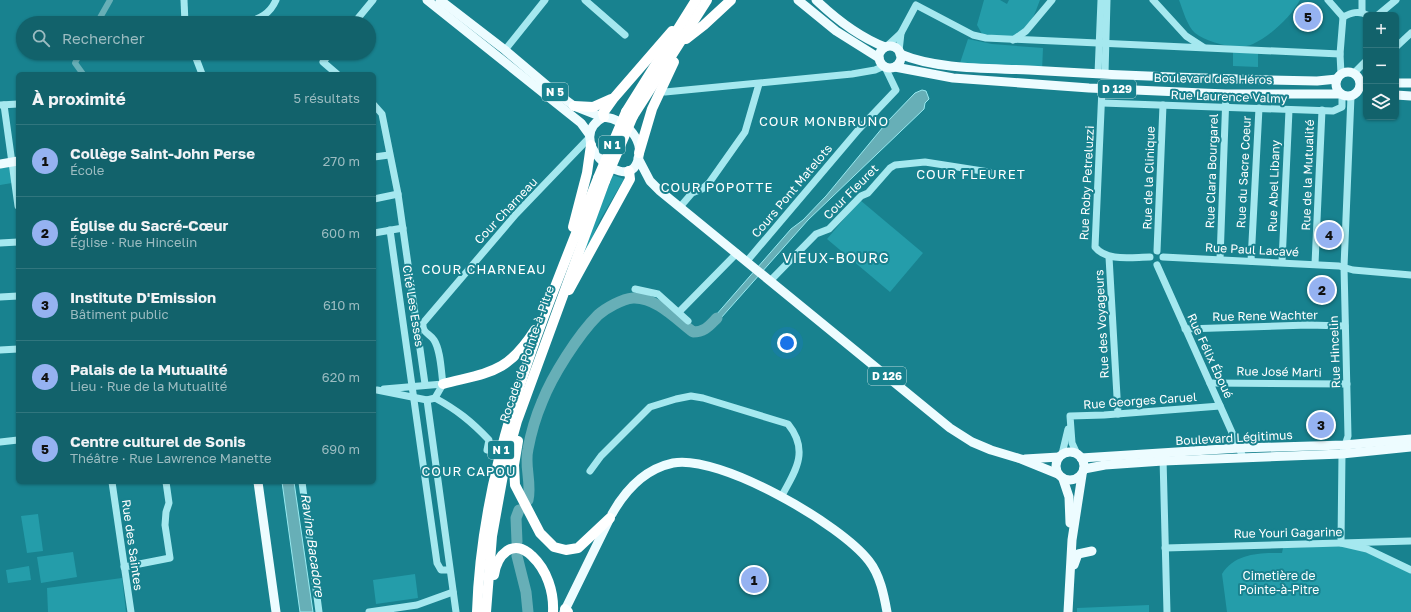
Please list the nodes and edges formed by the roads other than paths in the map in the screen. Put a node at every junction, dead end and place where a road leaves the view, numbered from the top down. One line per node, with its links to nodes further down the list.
1 (184, 0): 23 (street)
2 (276, 0): 24 (street)
3 (373, 0): 25 (street)
4 (427, 0): 74 (main road, N 5)
5 (440, 0): 39 (main road, N 5)
6 (545, 0): 39 (street)
7 (585, 0): 32 (street)
8 (707, 0): 34 (highway, N 1)
9 (731, 0): 31 (highway)
10 (798, 0): 45 (main road, Boulevard des Héros / D 129)
11 (816, 0): 37 (main road, D 129)
12 (1052, 0): 33 (street)
13 (1101, 0): 35 (street)
14 (1107, 0): 35 (street)
15 (1153, 0): 38 (street)
16 (1328, 0): 26 (street)
17 (1362, 0): 20 (street)
18 (1396, 0): 21 (street)
19 (693, 1): 27 (highway, N 1); 28 (highway)
20 (1365, 12)
21 (1382, 12)
22 (1363, 14): 26 (street)
23 (185, 16)
24 (263, 16)
25 (360, 16)
26 (1343, 17): 41 (street)
27 (683, 19): 28 (highway); 72 (highway, N 1)
28 (673, 30): 61 (highway)
29 (901, 33): 33 (street); 37 (street); 40 (street)
30 (1411, 33): 36 (street)
31 (693, 34): 34 (highway); 46 (highway)
32 (625, 35)
33 (1013, 40): 35 (street)
34 (681, 42): 42 (highway, N 1)
35 (1103, 44): 38 (street); 49 (street)
36 (1399, 44)
37 (886, 47): 40 (main road, D 129); 45 (main road)
38 (1205, 48): 41 (street)
39 (505, 50): 66 (main road, N 5)
40 (900, 52): 45 (main road); 49 (main road, Boulevard des Héros / D 129)
41 (1340, 54): 50 (street)
42 (673, 55): 46 (highway); 72 (highway, N 1)
43 (197, 60): 47 (street)
44 (325, 60): 48 (street)
45 (885, 65): 54 (street); 55 (main road, Boulevard des Héros / D 129); 102 (street, Cours Pont Matelots)
46 (670, 68): 76 (highway)
47 (201, 72)
48 (335, 72)
49 (1102, 74): 50 (main road, Boulevard des Héros / D 129)
50 (1339, 77): 51 (main road, D 129); 58 (main road)
51 (1360, 77): 58 (main road)
52 (1399, 83): 53 (main road)
53 (1411, 83)
54 (759, 84): 56 (street); 87 (street)
55 (1102, 88): 57 (main road, Boulevard des Héros / D 129); 62 (street)
56 (665, 92)
57 (1226, 94): 58 (main road, Boulevard des Héros / D 129); 68 (street, Rue Clara Bourgarel)
58 (1351, 94): 71 (street, Rue Laurence Valmy); 105 (street, Rue Hincelin)
59 (1399, 95): 60 (main road)
60 (1411, 96)
61 (613, 99): 66 (highway); 73 (highway)
62 (1102, 103): 65 (street, Rue Laurence Valmy); 96 (street, Rue Roby Petreluzzi)
63 (16, 104): 64 (street)
64 (2, 105): 78 (street)
65 (1163, 105): 68 (street, Rue Laurence Valmy); 93 (street, Rue de la Clinique)
66 (574, 106): 73 (main road, N 5)
67 (376, 107): 75 (street)
68 (1225, 107): 69 (street, Rue Laurence Valmy); 99 (street, Rue Clara Bourgarel)
69 (1258, 108): 70 (street, Rue Laurence Valmy); 100 (street, Rue du Sacre Coeur)
70 (1288, 110): 71 (street, Rue Laurence Valmy); 101 (street, Rue Abel Libany)
71 (1322, 110): 103 (street, Rue de la Mutualité)
72 (629, 114): 83 (highway, N 1, bridge)
73 (602, 118): 74 (main road); 76 (main road)
74 (590, 139): 80 (main road); 95 (highway); 123 (street, Cour Charneau)
75 (389, 155): 77 (street); 85 (street)
76 (638, 156): 80 (main road); 84 (main road, D 126)
77 (376, 157)
78 (15, 161): 79 (main road); 82 (street)
79 (0, 164)
80 (630, 171): 84 (main road, D 126); 113 (highway)
81 (989, 172): 107 (street, Cour Fleuret)
82 (16, 178)
83 (601, 179): 111 (highway, Rocade de Pointe-à-Pitre / N 1); 113 (highway, Rocade de Pointe-à-Pitre / N 1)
84 (650, 181): 87 (main road, D 126)
85 (398, 194): 86 (street); 88 (street)
86 (376, 199)
87 (680, 207): 94 (main road, D 126)
88 (403, 228): 89 (street); 122 (street)
89 (390, 230): 90 (street); 125 (street, Cité Les Esses)
90 (376, 233)
91 (16, 242): 92 (street)
92 (0, 243)
93 (1157, 251): 97 (street); 98 (street)
94 (737, 253): 102 (main road, D 126); 112 (street)
95 (565, 254): 111 (highway); 117 (highway)
96 (1109, 257): 97 (street); 131 (street, Rue des Voyageurs)
97 (1150, 257): 104 (street)
98 (1163, 257): 99 (street, Rue Paul Lacavé); 104 (street)
99 (1220, 259): 100 (street, Rue Paul Lacavé)
100 (1251, 261): 101 (street, Rue Paul Lacavé)
101 (1282, 262): 103 (street, Rue Paul Lacavé)
102 (750, 264): 107 (main road, D 126)
103 (1315, 264): 105 (street, Rue Paul Lacavé)
104 (1157, 265): 116 (street, Rue Félix Éboué)
105 (1344, 267): 106 (street, Rue Paul Lacavé); 115 (street, Rue Hincelin)
106 (1411, 275)
107 (767, 278): 143 (main road, D 126)
108 (635, 289): 112 (street)
109 (16, 296): 110 (street)
110 (0, 297)
111 (551, 299): 117 (highway); 168 (highway, Rocade de Pointe-à-Pitre / N 1)
112 (678, 312): 114 (street)
113 (554, 319): 120 (highway, Rocade de Pointe-à-Pitre / N 1)
114 (688, 321)
115 (1345, 326): 116 (street, Rue Rene Wachter); 124 (street, Rue Hincelin)
116 (1185, 329): 121 (street, Rue Félix Éboué)
117 (532, 335): 123 (highway)
118 (16, 349): 119 (street)
119 (0, 350)
120 (534, 373): 152 (highway); 169 (highway, Rocade de Pointe-à-Pitre / N 1)
121 (1210, 383): 124 (street, Rue José Marti); 130 (street, Rue Félix Éboué)
122 (425, 384): 123 (street); 125 (street)
123 (443, 384): 129 (street)
124 (1347, 384): 137 (street, Rue Hincelin)
125 (414, 386): 126 (street); 128 (street, Cité Les Esses)
126 (376, 390)
127 (376, 390): 128 (street)
128 (416, 398): 129 (street); 159 (street, Cité Les Esses)
129 (431, 399): 138 (street); 159 (street)
130 (1220, 406): 131 (street, Rue Georges Caruel); 139 (street, Rue Félix Éboué)
131 (1118, 414): 132 (street, Rue Georges Caruel)
132 (1070, 424): 140 (street); 141 (street)
133 (1411, 439): 137 (main road, Boulevard Légitimus)
134 (16, 440): 135 (street)
135 (0, 442)
136 (1411, 447): 137 (main road, Boulevard Légitimus)
137 (1343, 449): 139 (main road, Boulevard Légitimus); 155 (street, Rue Hincelin)
138 (487, 450)
139 (1242, 452): 142 (main road, Boulevard Légitimus)
140 (1061, 455): 141 (main road); 143 (main road, D 126); 146 (main road)
141 (1079, 456): 142 (main road, Boulevard Légitimus); 145 (main road)
142 (1163, 457): 145 (main road, Boulevard Légitimus); 156 (street)
143 (1021, 459): 146 (main road, D 126)
144 (590, 471): 151 (street)
145 (1083, 472): 146 (main road); 153 (main road)
146 (1060, 477): 153 (main road)
147 (112, 484): 158 (street, Rue des Saintes)
148 (166, 484): 158 (street)
149 (258, 484): 164 (main road)
150 (302, 484): 165 (street)
151 (781, 497): 152 (main road); 171 (main road)
152 (611, 516): 162 (main road)
153 (1072, 540): 172 (main road)
154 (1411, 541): 155 (street, Rue Youri Gagarine)
155 (1341, 543): 156 (street, Rue Youri Gagarine); 160 (street)
156 (1165, 548): 173 (street)
157 (1092, 551): 172 (main road)
158 (124, 567): 163 (street, Rue des Saintes)
159 (449, 570): 161 (street)
160 (1411, 570)
161 (453, 592): 166 (street); 167 (street)
162 (566, 611)
163 (131, 612)
164 (276, 612)
165 (319, 612)
166 (369, 612)
167 (456, 612)
168 (477, 612)
169 (487, 612): 170 (highway)
170 (553, 612)
171 (887, 612)
172 (1069, 612)
173 (1167, 612)

